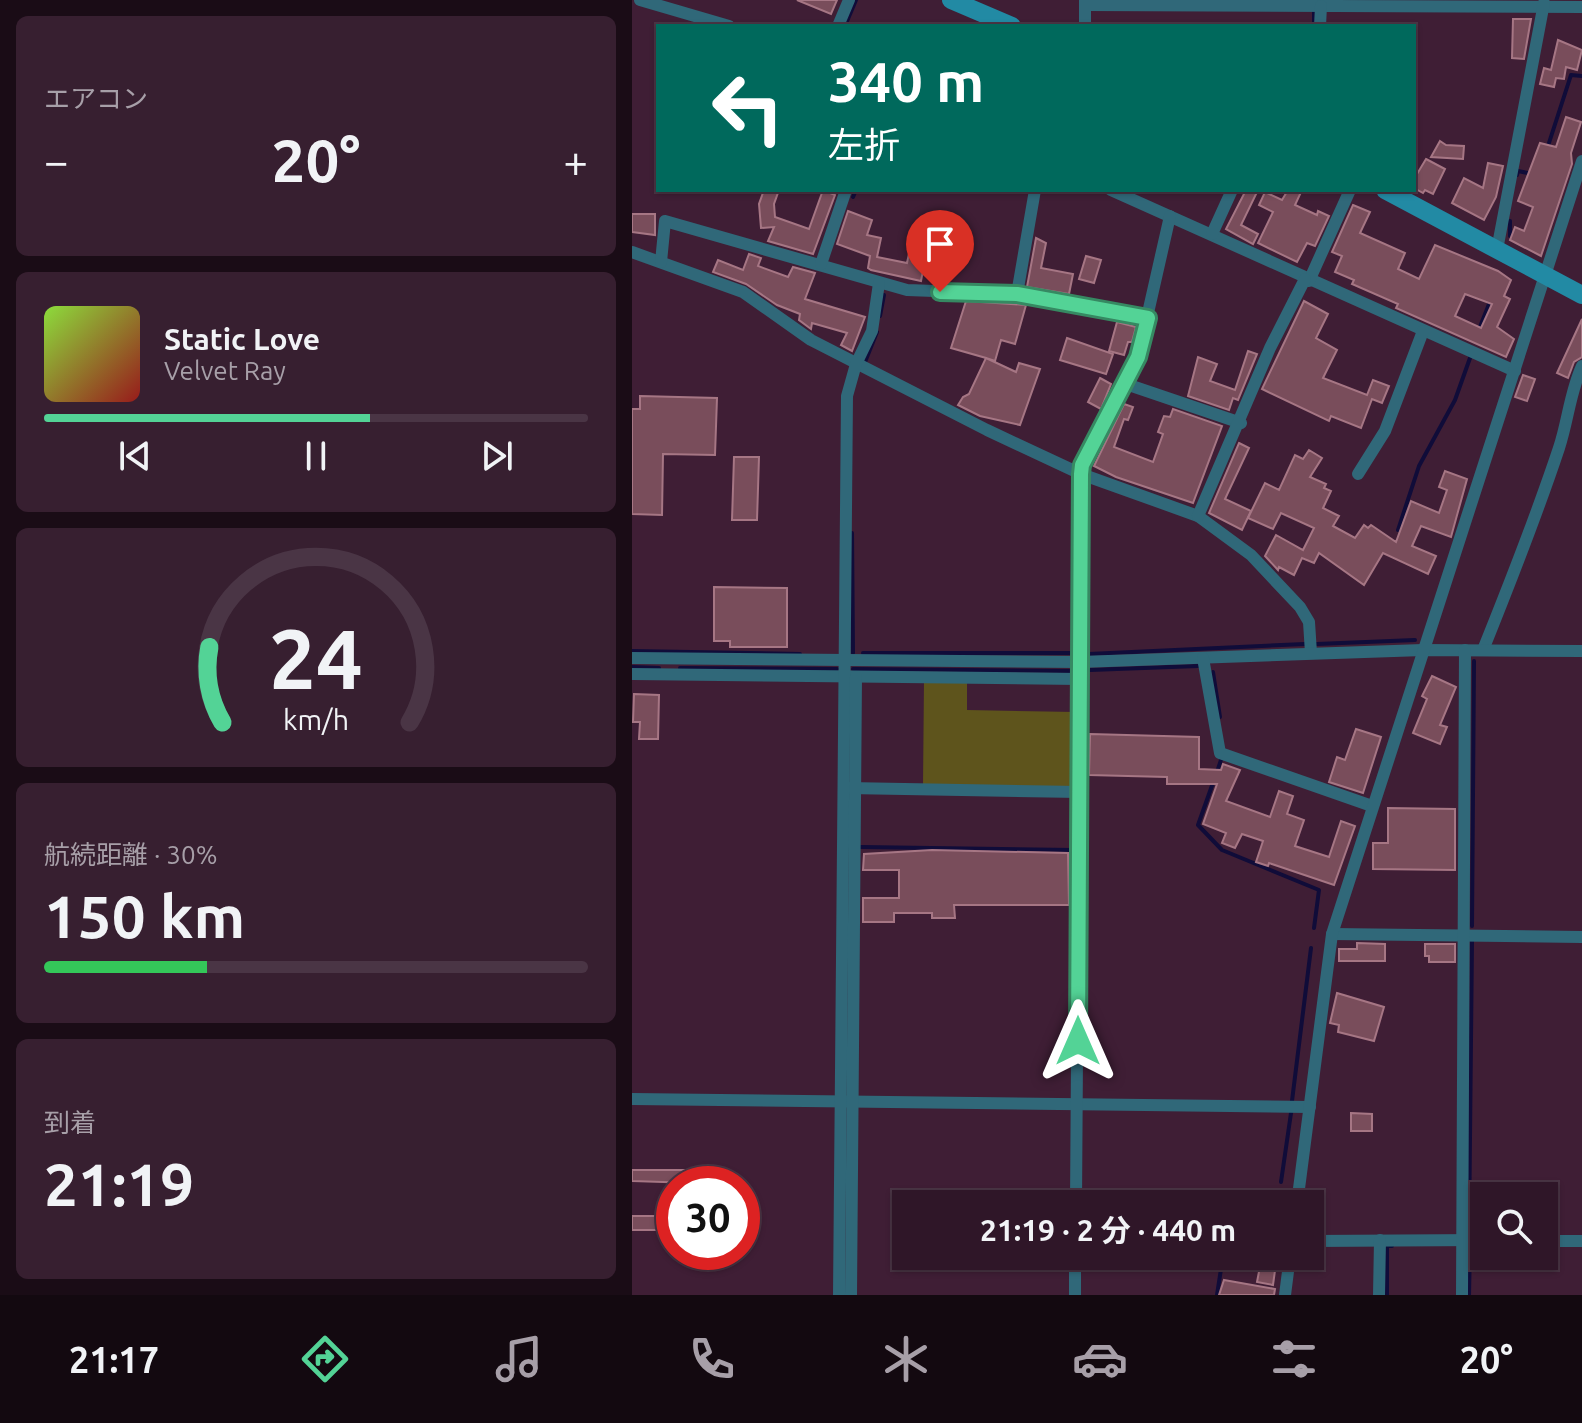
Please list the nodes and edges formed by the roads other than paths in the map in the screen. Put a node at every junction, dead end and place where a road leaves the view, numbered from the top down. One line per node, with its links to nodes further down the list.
1 (640, 0): 8 (street)
2 (849, 0): 9 (street)
3 (951, 0): 10 (main road)
4 (1085, 2): 6 (street); 11 (street)
5 (1544, 4): 6 (street); 7 (street); 22 (street)
6 (1321, 6): 12 (street)
7 (1582, 7)
8 (721, 24)
9 (839, 24)
10 (1007, 24)
11 (1085, 24)
12 (1320, 24)
13 (1582, 161): 26 (street)
14 (845, 192): 25 (street)
15 (1035, 192): 29 (street)
16 (1116, 192): 20 (street)
17 (1231, 192): 21 (street)
18 (1349, 192): 27 (street)
19 (1389, 192): 22 (main road)
20 (1170, 216): 21 (street); 31 (street)
21 (1212, 234): 27 (street)
22 (1497, 250): 26 (main road)
23 (632, 252): 24 (street)
24 (661, 262): 25 (street); 33 (street)
25 (821, 264): 28 (street)
26 (1546, 276): 30 (main road); 35 (street)
27 (1307, 280): 32 (street); 37 (street)
28 (879, 283): 29 (street); 33 (street)
29 (1017, 294): 31 (street)
30 (1582, 295)
31 (1148, 318): 36 (street)
32 (1423, 331): 35 (street); 39 (street)
33 (856, 364): 38 (street); 48 (street)
34 (1582, 366): 43 (street)
35 (1515, 371): 41 (street)
36 (1123, 383): 37 (street); 38 (street)
37 (1241, 423): 40 (street)
38 (1081, 474): 40 (street); 49 (street)
39 (1358, 474)
40 (1198, 516): 45 (street)
41 (1423, 650): 42 (street); 45 (street); 55 (street)
42 (1465, 650): 43 (street); 57 (street)
43 (1483, 650): 44 (street)
44 (1582, 651)
45 (1311, 653): 47 (street)
46 (632, 658): 48 (street)
47 (1203, 658): 49 (street); 55 (street)
48 (845, 660): 49 (street); 51 (street)
49 (1080, 662): 52 (street)
50 (632, 674): 51 (street)
51 (850, 676): 52 (street); 53 (street)
52 (1080, 679): 54 (street)
53 (850, 788): 54 (street); 60 (street)
54 (1080, 792): 61 (street)
55 (1372, 806): 56 (street)
56 (1332, 934): 57 (street); 62 (street)
57 (1465, 935): 58 (street); 66 (street)
58 (1582, 937)
59 (632, 1099): 60 (street)
60 (846, 1101): 61 (street); 73 (street); 74 (street)
61 (1078, 1103): 62 (street); 63 (street)
62 (1310, 1107): 64 (street)
63 (1076, 1190)
64 (1299, 1190)
65 (1380, 1240): 66 (street); 68 (street); 77 (street)
66 (1462, 1240): 67 (street); 78 (street)
67 (1470, 1240)
68 (1324, 1241)
69 (1558, 1241): 70 (street)
70 (1582, 1241)
71 (1075, 1270): 75 (street)
72 (1288, 1270): 76 (street)
73 (839, 1295)
74 (851, 1295)
75 (1075, 1295)
76 (1285, 1295)
77 (1379, 1295)
78 (1462, 1295)

